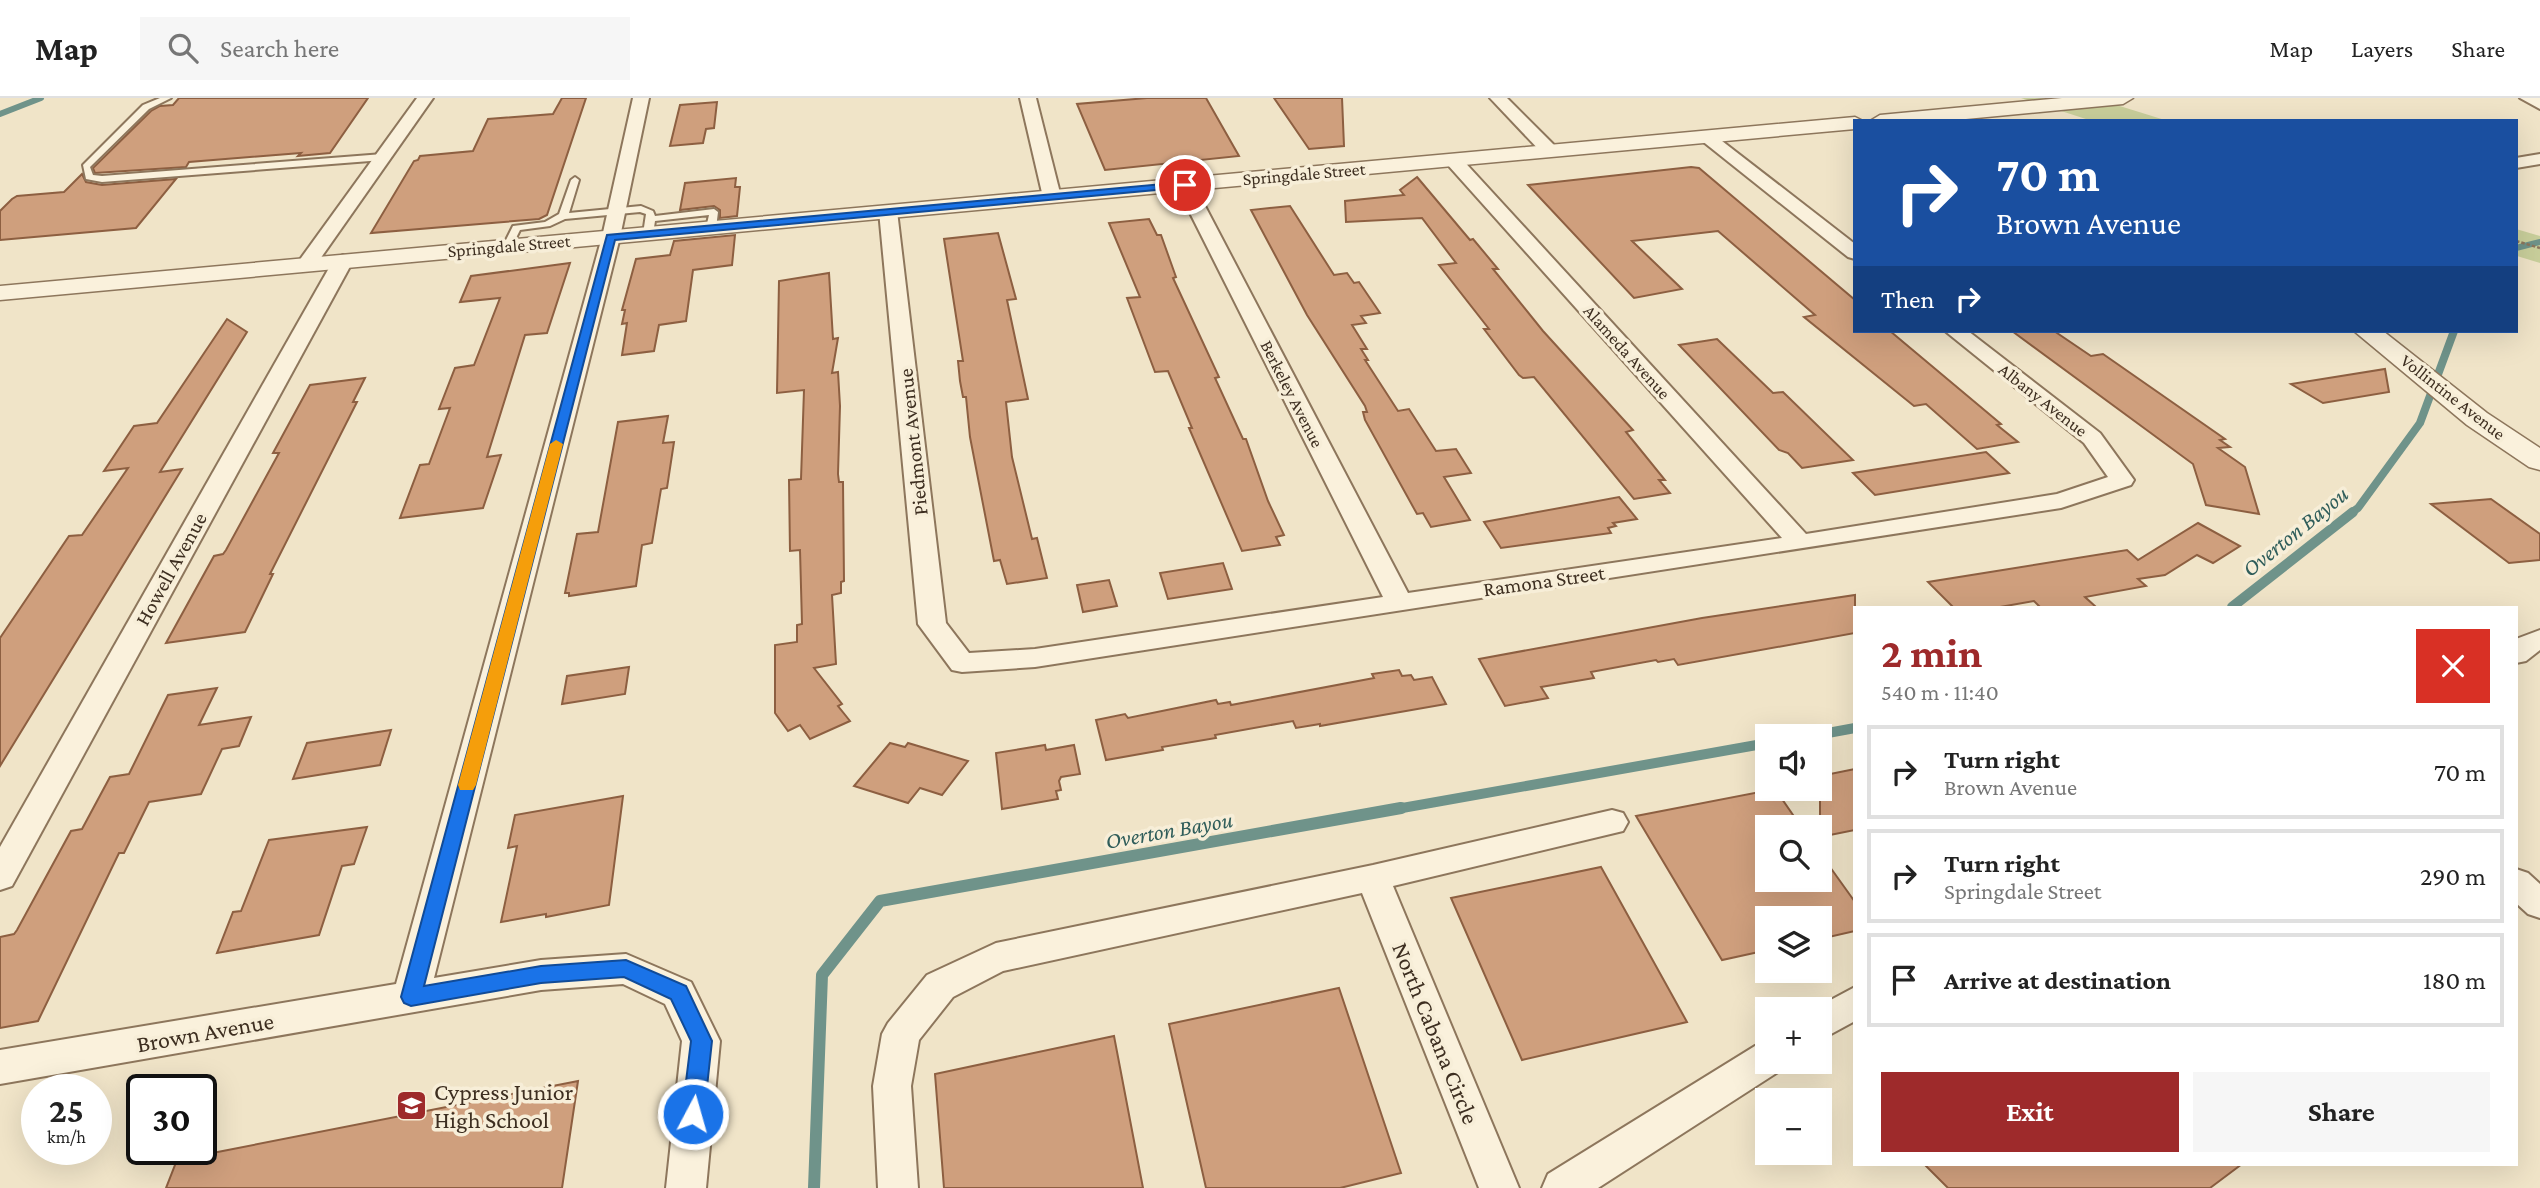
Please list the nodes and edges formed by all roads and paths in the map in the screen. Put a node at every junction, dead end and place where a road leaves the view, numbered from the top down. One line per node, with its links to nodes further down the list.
1 (167, 98): 14 (lane)
2 (425, 98): 14 (street)
3 (641, 98): 27 (street)
4 (1028, 98): 20 (street)
5 (1498, 98): 13 (street)
6 (2123, 98): 9 (street)
7 (2528, 98): 8 (street)
8 (2540, 104)
9 (1943, 118): 10 (street)
10 (1922, 119)
11 (1853, 123): 12 (street, Springdale Street)
12 (1707, 137): 13 (street, Springdale Street); 31 (street)
13 (1549, 150): 16 (street, Springdale Street)
14 (383, 157): 33 (street)
15 (2540, 159): 17 (street)
16 (1453, 160): 19 (street, Springdale Street); 39 (street, Alameda Avenue)
17 (2518, 163)
18 (575, 180): 24 (lane)
19 (1185, 185): 20 (street, Springdale Street); 40 (street, Berkeley Avenue)
20 (1052, 197): 23 (street, Springdale Street)
21 (699, 206): 25 (lane)
22 (680, 207): 26 (lane)
23 (888, 211): 25 (street, Springdale Street); 41 (street, Piedmont Avenue)
24 (563, 216): 27 (lane); 29 (lane)
25 (713, 220): 26 (street, Springdale Street)
26 (648, 221): 27 (street, Springdale Street)
27 (614, 224): 29 (street, Springdale Street); 47 (street)
28 (2518, 241): 30 (path)
29 (508, 247): 32 (street, Springdale Street)
30 (2540, 248)
31 (1853, 251)
32 (343, 261): 33 (street, Springdale Street); 43 (street, Howell Avenue)
33 (306, 265): 34 (street, Springdale Street)
34 (0, 293)
35 (1958, 333): 38 (street, Albany Avenue)
36 (2370, 333): 37 (street, Vollintine Avenue)
37 (2540, 461)
38 (2122, 480): 39 (street, Ramona Street)
39 (1800, 543): 40 (street, Ramona Street)
40 (1399, 603): 41 (street, Ramona Street)
41 (962, 663)
42 (1612, 822): 44 (street)
43 (0, 877)
44 (1373, 878): 53 (street); 54 (street, North Cabana Circle)
45 (2518, 884): 46 (street)
46 (2540, 905)
47 (411, 997): 51 (street, Brown Avenue); 52 (street, Brown Avenue)
48 (1853, 1003): 49 (street)
49 (1832, 1016)
50 (1755, 1066): 55 (street)
51 (0, 1068)
52 (686, 1188)
53 (898, 1188)
54 (1499, 1188)
55 (1562, 1188)

